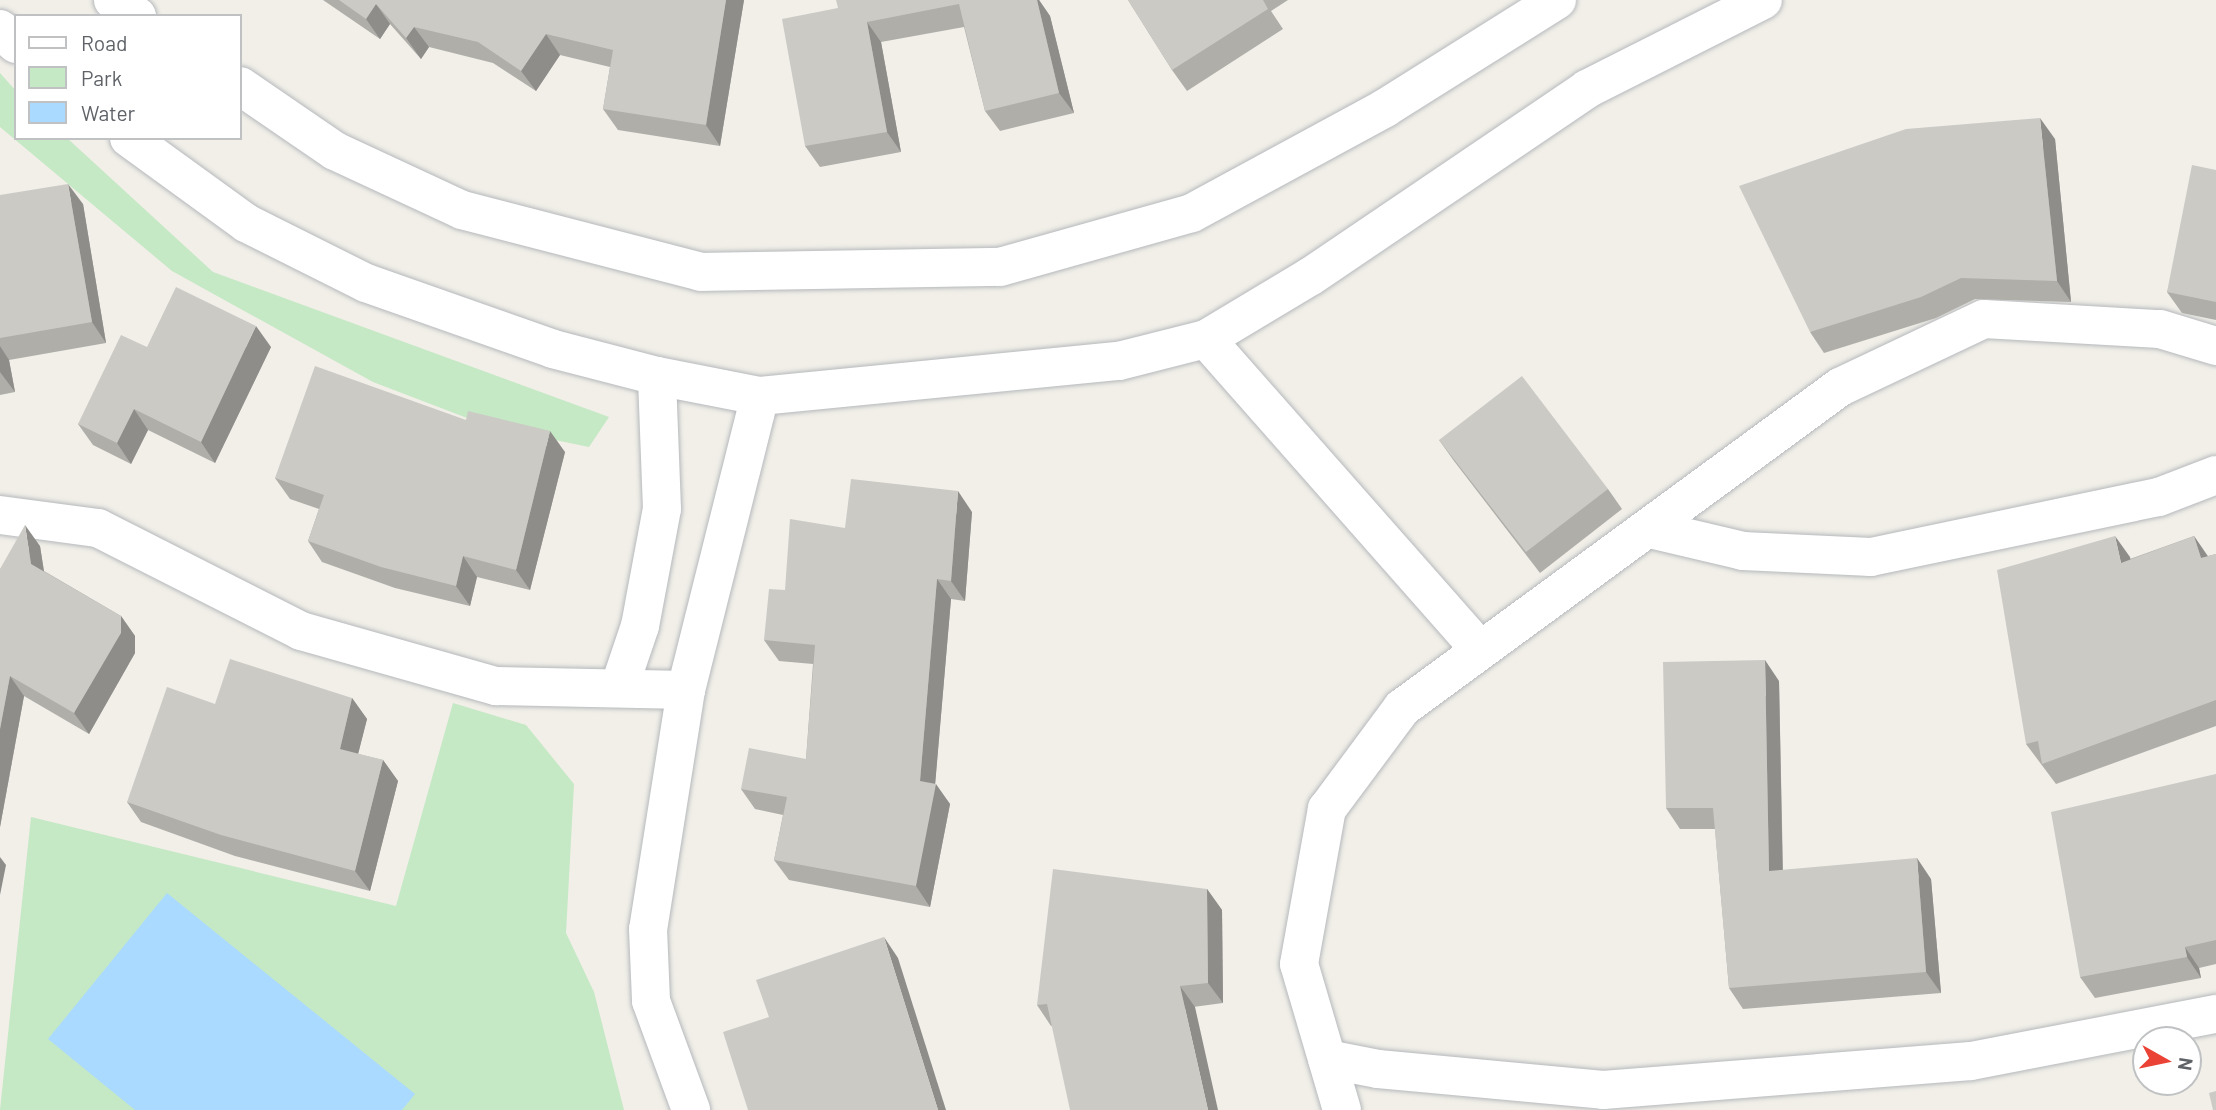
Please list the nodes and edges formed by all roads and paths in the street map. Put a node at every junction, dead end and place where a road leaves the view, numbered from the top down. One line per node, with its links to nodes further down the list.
1 (113, 0): 4 (street)
2 (1557, 0): 7 (street)
3 (1763, 0): 9 (street)
4 (134, 14)
5 (0, 29): 6 (street)
6 (14, 42)
7 (242, 87)
8 (132, 140): 11 (street)
9 (1206, 339): 12 (street); 16 (street)
10 (2216, 346): 15 (street)
11 (657, 376): 12 (street); 17 (street)
12 (760, 396): 18 (street)
13 (2216, 475): 15 (street)
14 (0, 515): 17 (street)
15 (1650, 529): 16 (street)
16 (1479, 649): 20 (street)
17 (619, 688): 18 (street)
18 (686, 690): 21 (street)
19 (2216, 1014): 20 (street)
20 (1327, 1059): 22 (street)
21 (691, 1110)
22 (1342, 1110)

